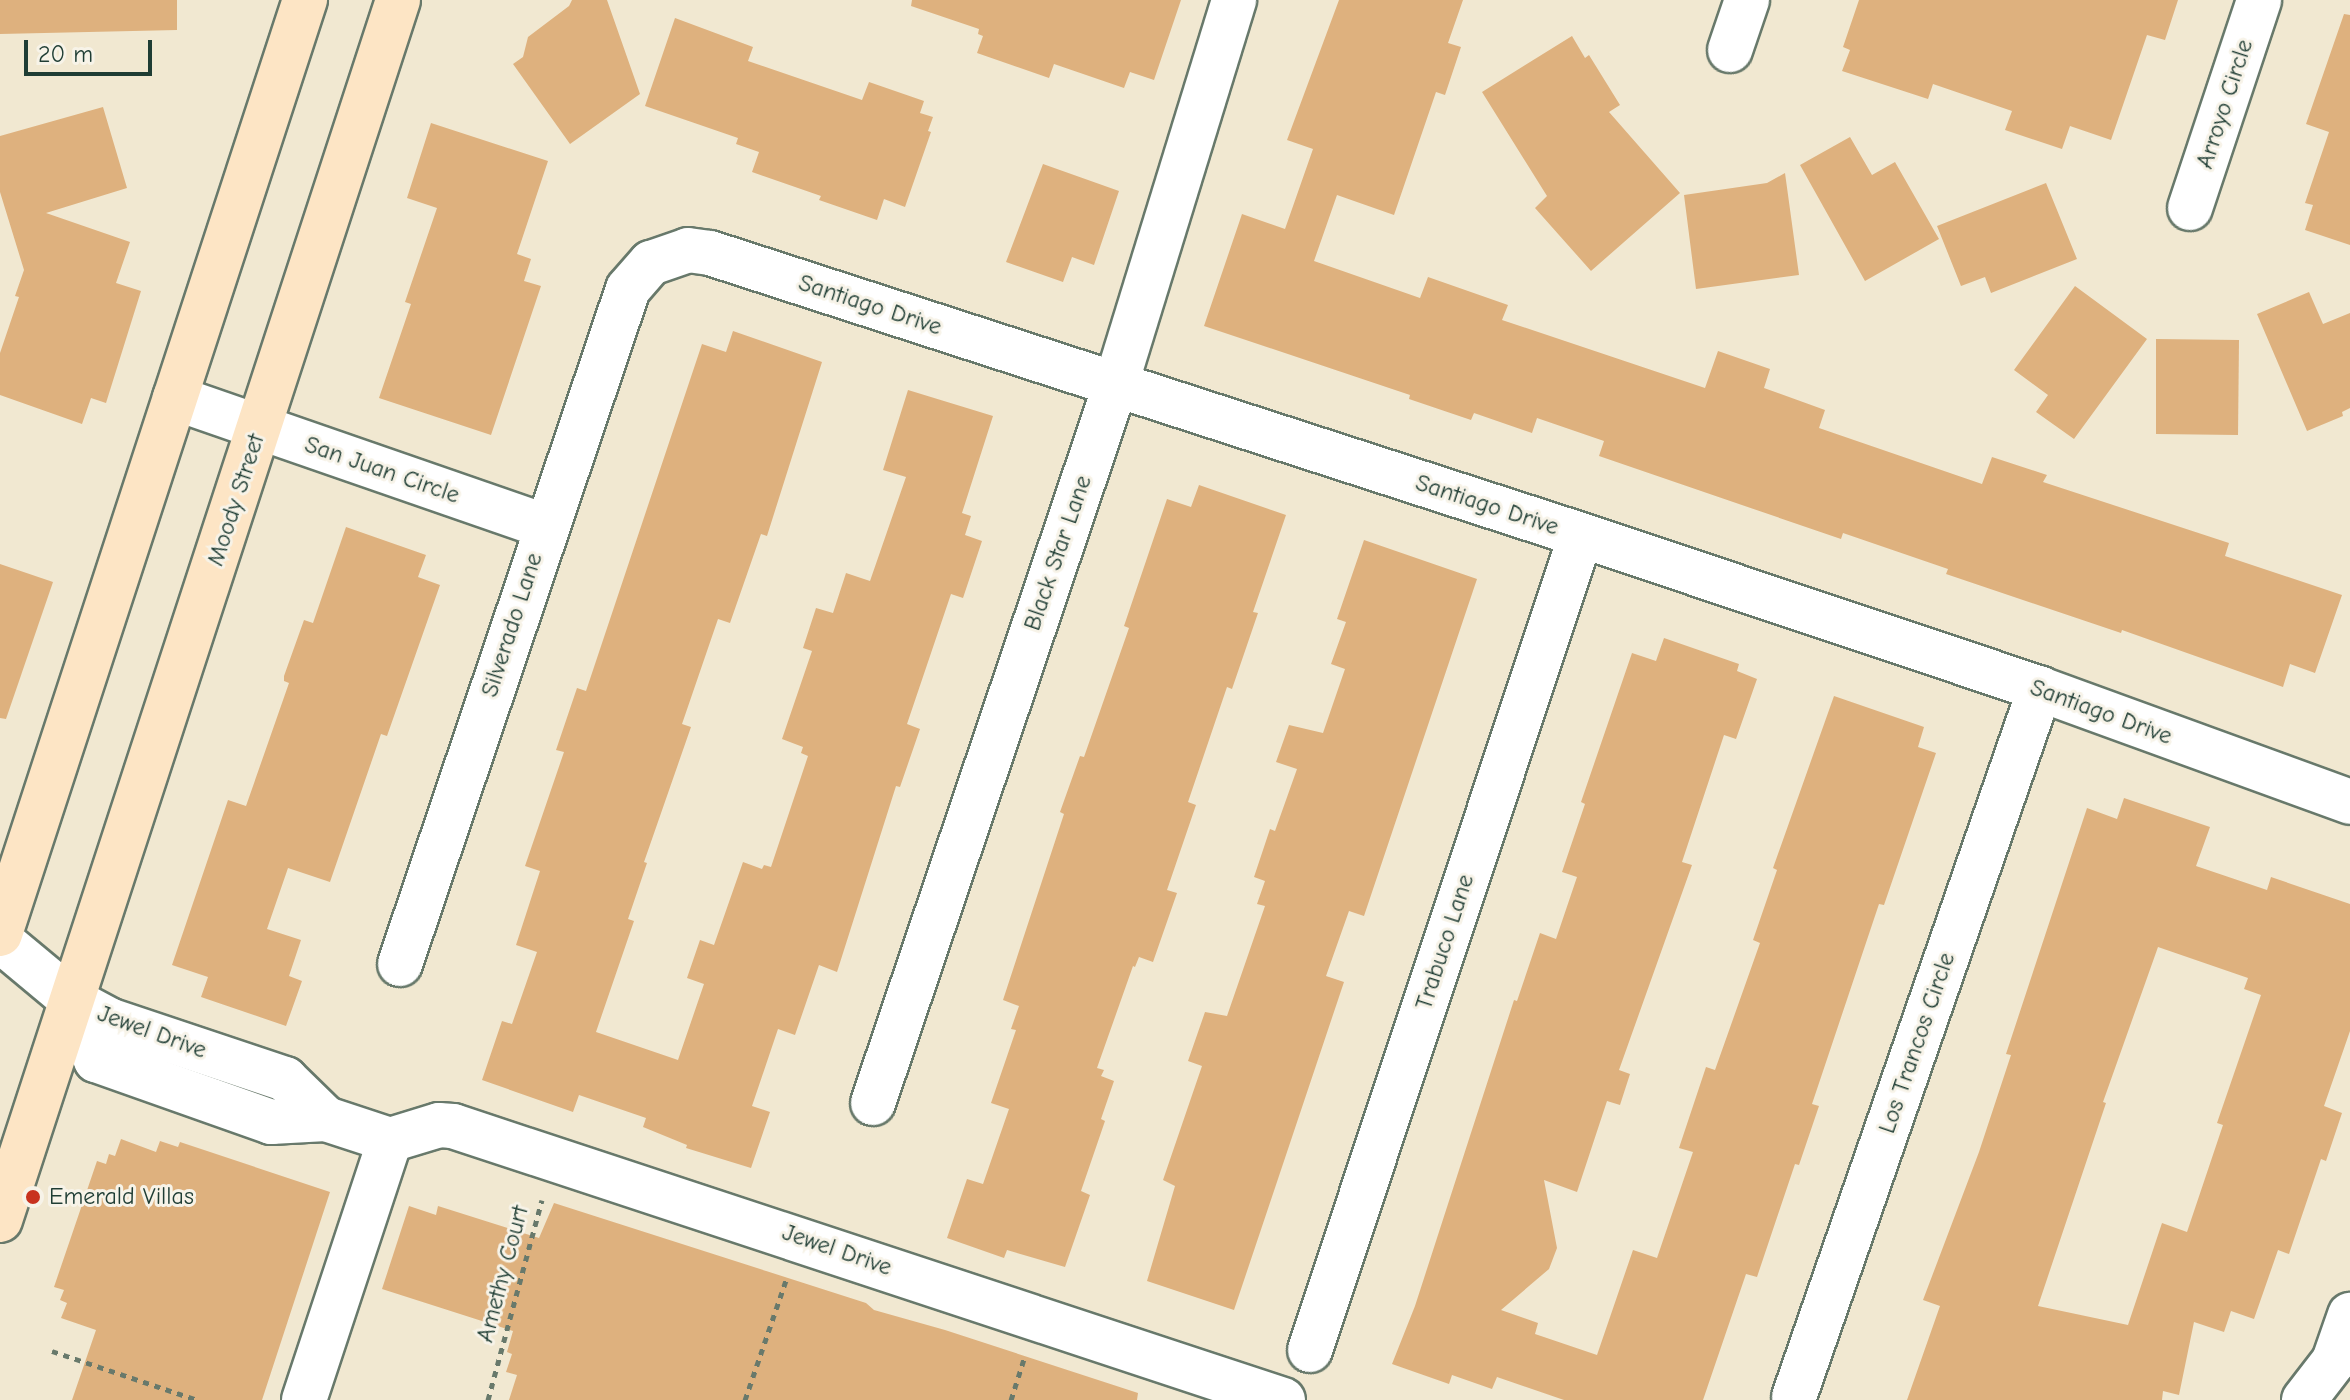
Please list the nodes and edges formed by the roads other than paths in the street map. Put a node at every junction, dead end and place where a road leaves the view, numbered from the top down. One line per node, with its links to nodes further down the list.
1 (305, 0): 10 (main road)
2 (398, 0): 11 (main road, Moody Street)
3 (1234, 0): 9 (street, Black Star Lane)
4 (1747, 0): 6 (street)
5 (2259, 0): 7 (street, Arroyo Circle)
6 (1730, 50)
7 (2190, 208)
8 (628, 289): 9 (street, Santiago Drive); 12 (street, Silverado Lane)
9 (1116, 384): 13 (street, Santiago Drive); 19 (street, Black Star Lane)
10 (175, 398): 11 (street, San Juan Circle); 16 (main road)
11 (260, 427): 12 (street, San Juan Circle); 18 (main road, Moody Street)
12 (545, 526): 17 (street, Silverado Lane)
13 (1581, 535): 14 (street, Santiago Drive); 23 (street, Trabuco Lane)
14 (2040, 689): 15 (street, Santiago Drive); 24 (street, Los Trancos Circle)
15 (2350, 802)
16 (0, 937): 18 (street)
17 (400, 964)
18 (72, 1000): 20 (street, Jewel Drive); 21 (main road, Moody Street)
19 (873, 1103)
20 (390, 1140): 25 (street); 26 (street, Jewel Drive)
21 (0, 1220)
22 (2350, 1315): 27 (street)
23 (1310, 1350)
24 (1794, 1397)
25 (304, 1400)
26 (1283, 1400)
27 (2304, 1400)

